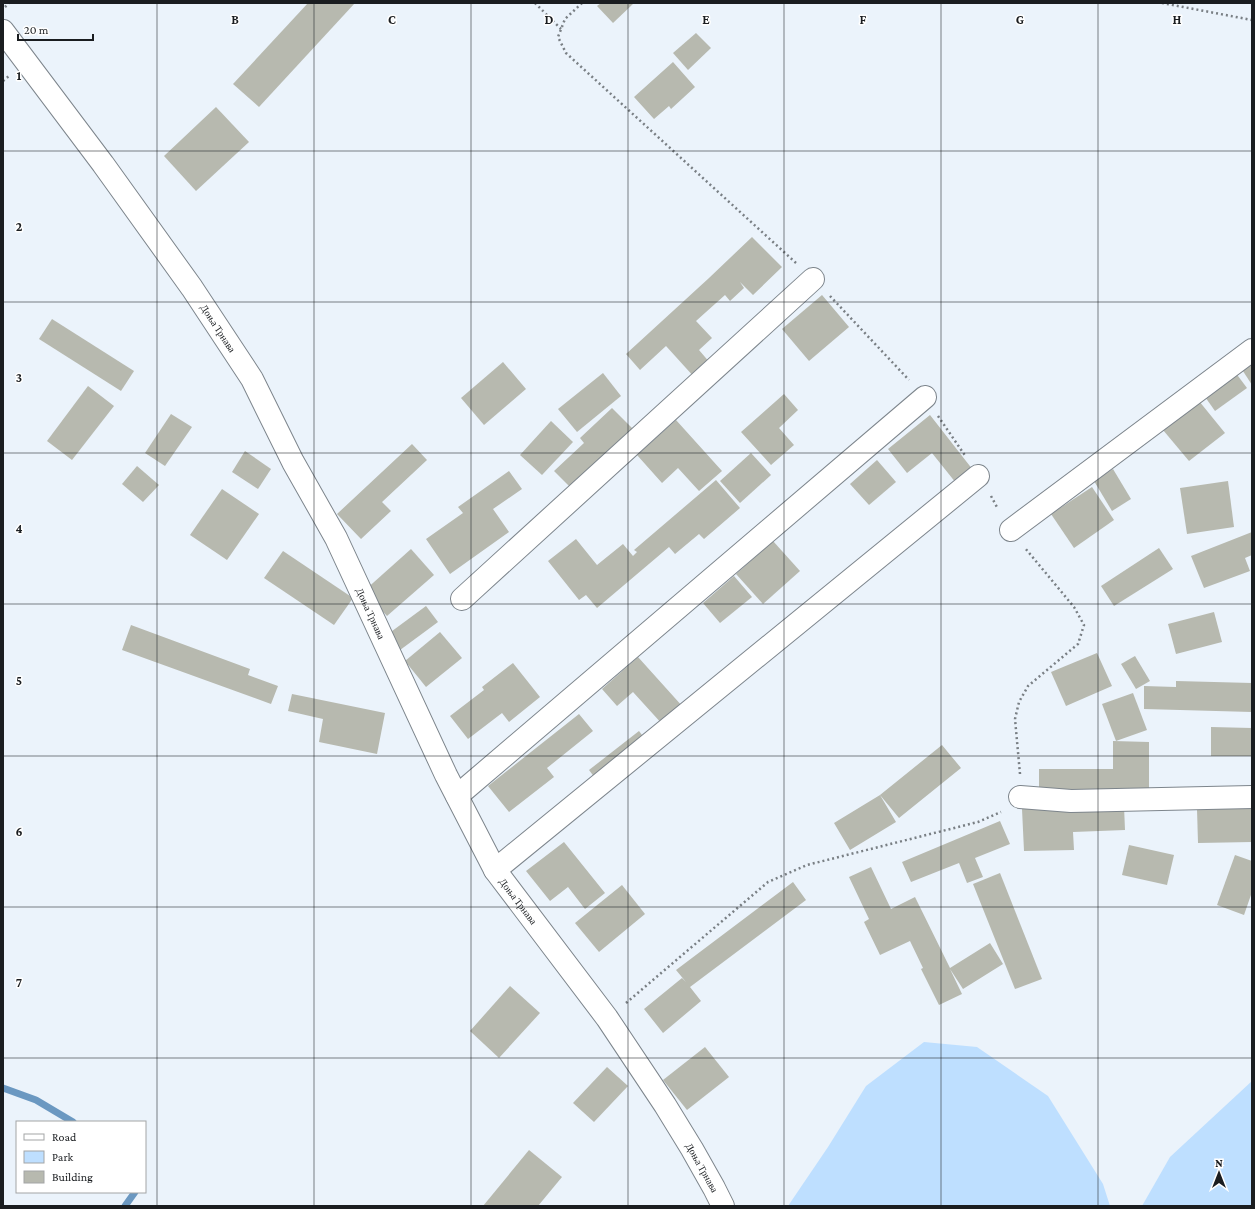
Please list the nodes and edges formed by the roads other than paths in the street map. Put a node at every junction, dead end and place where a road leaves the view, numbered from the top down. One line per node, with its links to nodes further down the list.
1 (3, 31): 8 (street, Доња Трнава)
2 (813, 279): 7 (street)
3 (1252, 350): 6 (street)
4 (925, 397): 8 (street)
5 (978, 476): 11 (street)
6 (1011, 530)
7 (462, 599)
8 (457, 796): 11 (street, Доња Трнава)
9 (1020, 797): 10 (street)
10 (1252, 797)
11 (496, 870): 12 (street, Доња Трнава)
12 (723, 1206)

